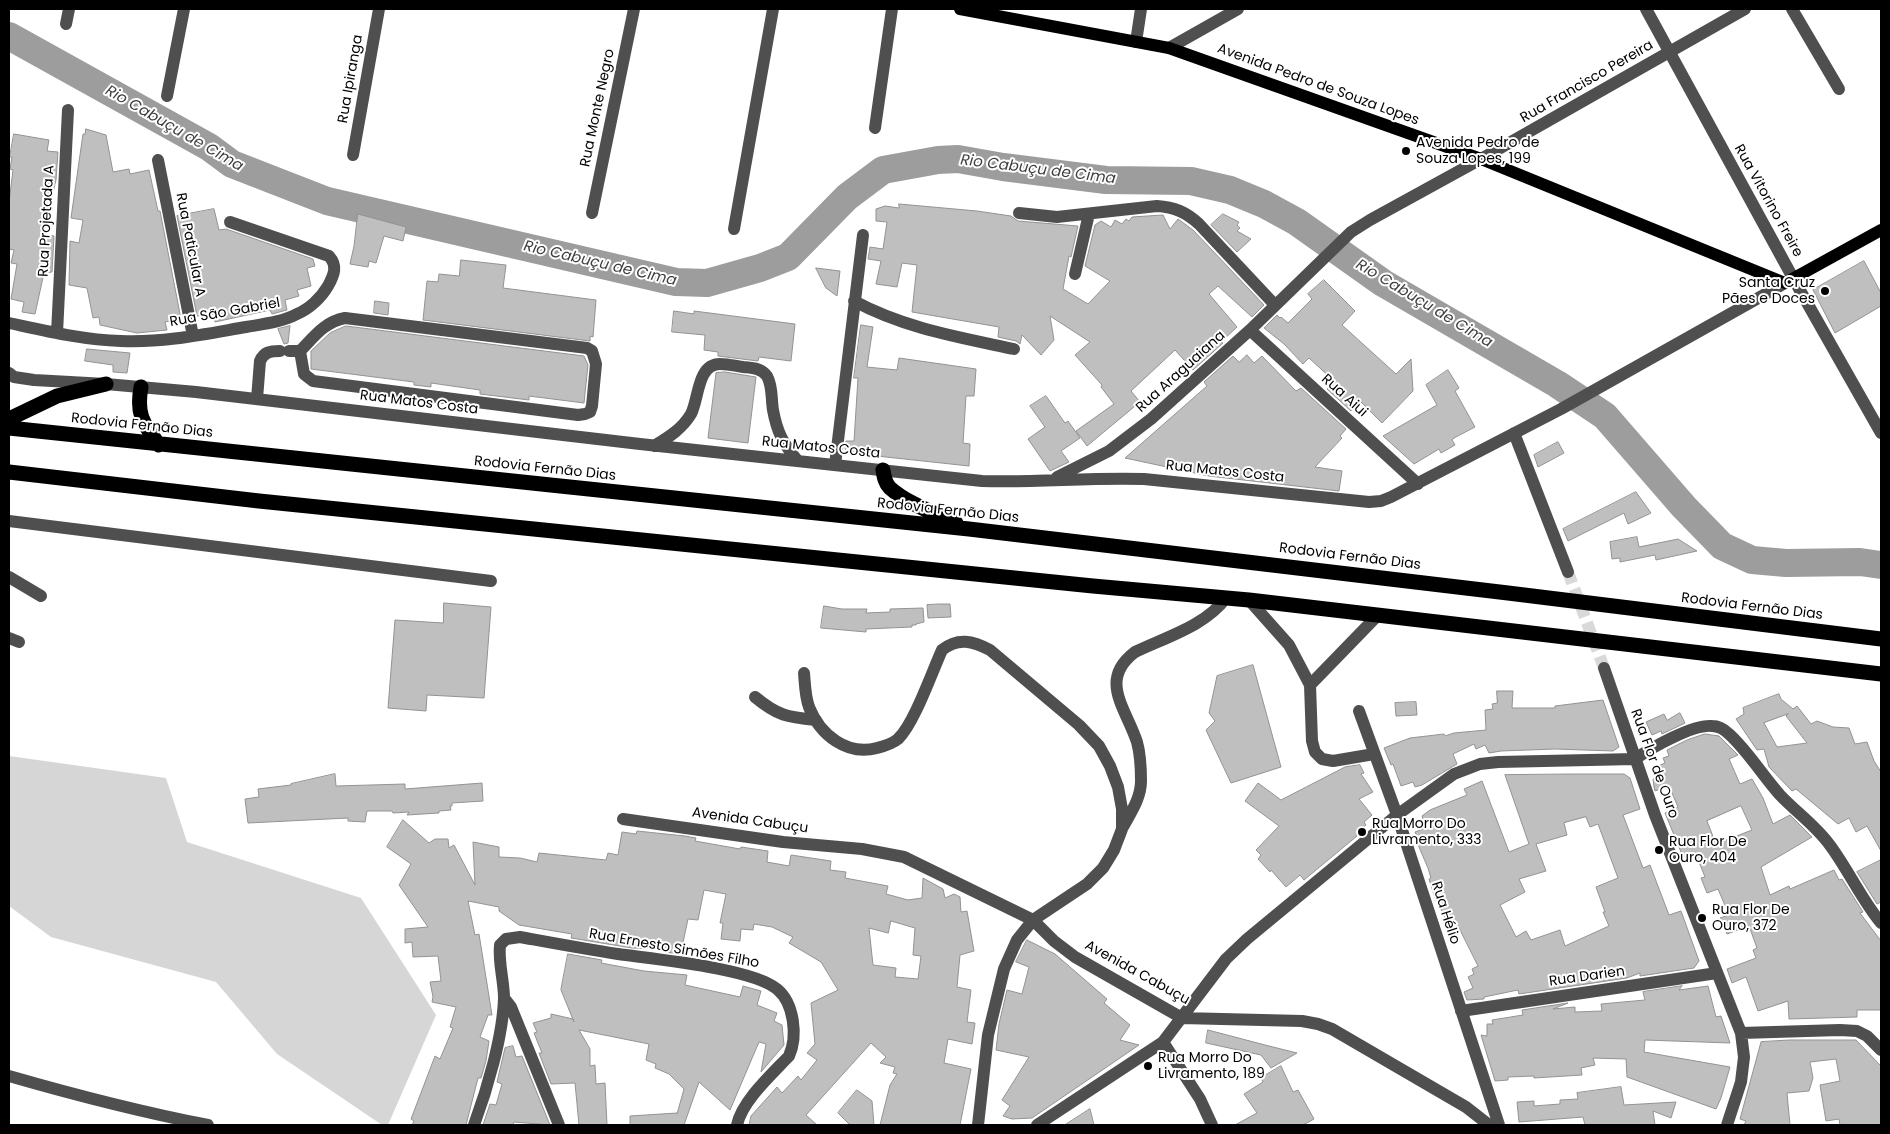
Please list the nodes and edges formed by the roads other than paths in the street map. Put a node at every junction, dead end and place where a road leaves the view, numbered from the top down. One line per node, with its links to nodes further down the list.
1 (69, 9): 13 (street)
2 (184, 9): 18 (street)
3 (379, 9): 21 (street, Rua Ipiranga)
4 (634, 9): 24 (street, Rua Monte Negro)
5 (773, 9): 28 (street)
6 (892, 9): 20 (street)
7 (960, 9): 14 (main road, Avenida Pedro de Souza Lopes)
8 (1141, 9): 14 (street)
9 (1238, 9): 15 (street)
10 (1646, 9): 16 (street, Rua Vitorino Freire)
11 (1746, 9): 16 (street, Rua Francisco Pereira)
12 (1792, 9): 17 (street)
13 (66, 24)
14 (1136, 42): 15 (main road, Avenida Pedro de Souza Lopes)
15 (1169, 48): 22 (main road, Avenida Pedro de Souza Lopes)
16 (1670, 52): 22 (street, Rua Francisco Pereira); 33 (street, Rua Vitorino Freire)
17 (1839, 89)
18 (167, 96)
19 (68, 110): 38 (street, Rua Projetada A)
20 (875, 128)
21 (353, 155)
22 (1481, 159): 31 (street, Rua Francisco Pereira); 33 (main road, Avenida Pedro de Souza Lopes)
23 (158, 160): 39 (street, Rua Paticular A)
24 (592, 213)
25 (1019, 213): 26 (street)
26 (1089, 214): 32 (street); 35 (street)
27 (230, 222): 39 (street, Rua São Gabriel)
28 (734, 228)
29 (1881, 230): 33 (main road)
30 (862, 235): 34 (street)
31 (1318, 263): 35 (street, Rua Araguaiana)
32 (1075, 274)
33 (1789, 281): 48 (street, Rua Vitorino Freire); 49 (street, Rua Matos Costa)
34 (854, 301): 40 (street); 53 (street)
35 (1275, 305): 37 (street, Rua Araguaiana)
36 (9, 323): 38 (street, Rua São Gabriel)
37 (1250, 330): 56 (street, Rua Araguaiana); 57 (street, Rua Aiui)
38 (57, 333): 39 (street, Rua São Gabriel)
39 (193, 336)
40 (1014, 349)
41 (289, 351): 41 (street); 45 (street)
42 (9, 373): 43 (street, Rua Matos Costa)
43 (106, 384): 44 (street, Rua Matos Costa); 46 (highway)
44 (141, 387): 45 (street, Rua Matos Costa); 50 (highway)
45 (257, 399): 51 (street, Rua Matos Costa)
46 (9, 418)
47 (9, 428): 50 (highway, Rodovia Fernão Dias)
48 (1881, 432)
49 (1514, 433): 57 (street, Rua Matos Costa); 60 (street)
50 (159, 445): 59 (highway, Rodovia Fernão Dias)
51 (654, 446): 52 (street, Rua Matos Costa); 52 (street)
52 (798, 461): 53 (street, Rua Matos Costa)
53 (835, 465): 54 (street, Rua Matos Costa)
54 (883, 470): 56 (street, Rua Matos Costa); 59 (highway)
55 (9, 472): 64 (highway)
56 (1048, 481): 57 (street, Rua Matos Costa)
57 (1418, 484)
58 (9, 522): 62 (street)
59 (969, 529): 67 (highway, Rodovia Fernão Dias)
60 (1568, 572)
61 (9, 577): 63 (street)
62 (491, 581)
63 (41, 596)
64 (1226, 598): 65 (highway); 79 (street)
65 (1249, 600): 66 (highway); 71 (street)
66 (1378, 615): 70 (highway); 71 (street)
67 (1881, 639)
68 (1604, 668): 76 (street, Rua Flor de Ouro)
69 (804, 673): 74 (street)
70 (1881, 674)
71 (1310, 685): 75 (street)
72 (755, 697): 74 (street)
73 (1359, 711): 75 (street, Rua Hélio)
74 (816, 720): 79 (street)
75 (1374, 754): 77 (street, Rua Hélio)
76 (1635, 759): 77 (street); 81 (street); 82 (street, Rua Flor de Ouro)
77 (1397, 815): 84 (street, Rua Hélio); 85 (street)
78 (623, 818): 80 (street, Avenida Cabuçu)
79 (1122, 829): 80 (street)
80 (1033, 920): 85 (street, Avenida Cabuçu); 94 (street)
81 (1881, 923)
82 (1717, 972): 84 (street, Rua Darien); 86 (street, Rua Flor de Ouro)
83 (504, 998): 91 (street); 92 (street); 93 (street, Rua Ernesto Simões Filho)
84 (1462, 1011): 98 (street, Rua Hélio)
85 (1182, 1018): 87 (street); 97 (street, Avenida Cabuçu)
86 (1741, 1033): 88 (street); 99 (street, Rua Flor de Ouro)
87 (1163, 1042): 95 (street); 96 (street)
88 (1881, 1050)
89 (9, 1076): 90 (street)
90 (208, 1125)
91 (474, 1125)
92 (559, 1125)
93 (737, 1125)
94 (978, 1125)
95 (1037, 1125)
96 (1212, 1125)
97 (1488, 1125)
98 (1499, 1125)
99 (1727, 1125)

